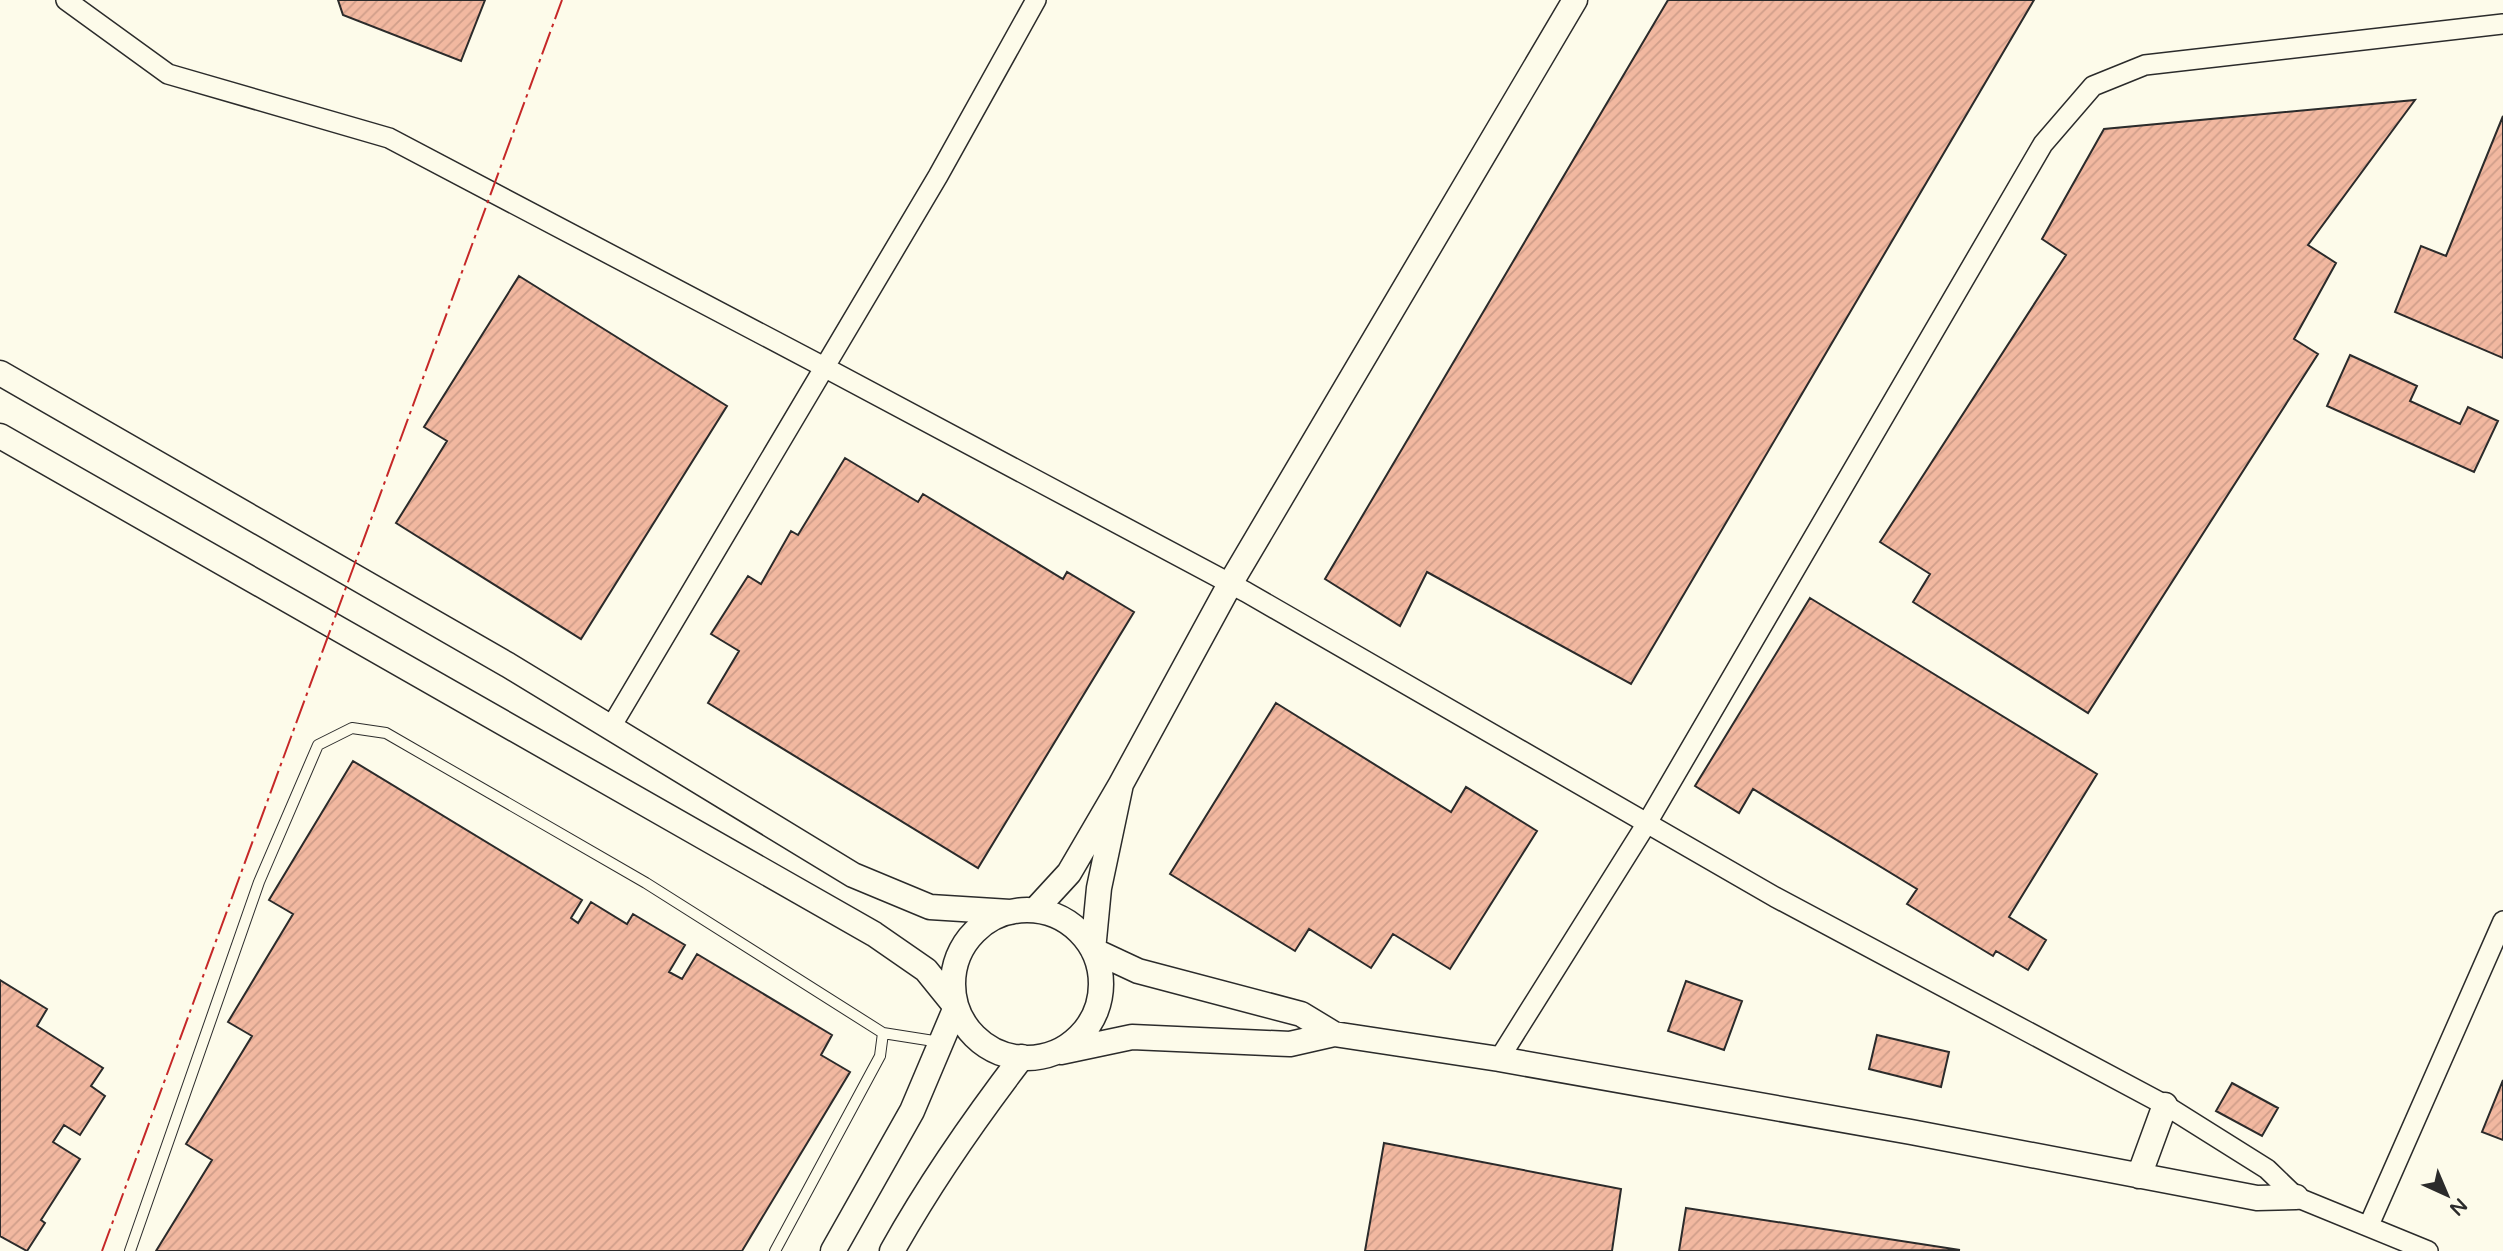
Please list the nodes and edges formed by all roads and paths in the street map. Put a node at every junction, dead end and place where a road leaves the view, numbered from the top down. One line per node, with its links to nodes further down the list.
1 (66, 0): 5 (street)
2 (1036, 0): 5 (street)
3 (1575, 0): 8 (street)
4 (2503, 24): 11 (street)
5 (824, 368): 8 (street); 9 (street)
6 (0, 373): 9 (street)
7 (0, 436): 15 (street)
8 (1230, 584): 10 (street); 11 (street)
9 (611, 727): 12 (street)
10 (1121, 784): 12 (street); 14 (street)
11 (1647, 823): 21 (street); 22 (street)
12 (1023, 911): 14 (street); 15 (street)
13 (2503, 921): 25 (street)
14 (1093, 950): 17 (street); 19 (street)
15 (956, 1007): 18 (street); 20 (street)
16 (883, 1032): 18 (lane); 26 (lane); 27 (lane)
17 (1334, 1034): 19 (street); 21 (street)
18 (941, 1042): 28 (street)
19 (1055, 1053): 20 (street)
20 (1022, 1057): 29 (street)
21 (1499, 1059): 23 (street)
22 (2165, 1105): 23 (street); 24 (street)
23 (2139, 1176): 24 (street)
24 (2297, 1197): 25 (street)
25 (2369, 1226): 30 (street)
26 (130, 1251)
27 (775, 1251)
28 (833, 1251)
29 (892, 1251)
30 (2428, 1251)

